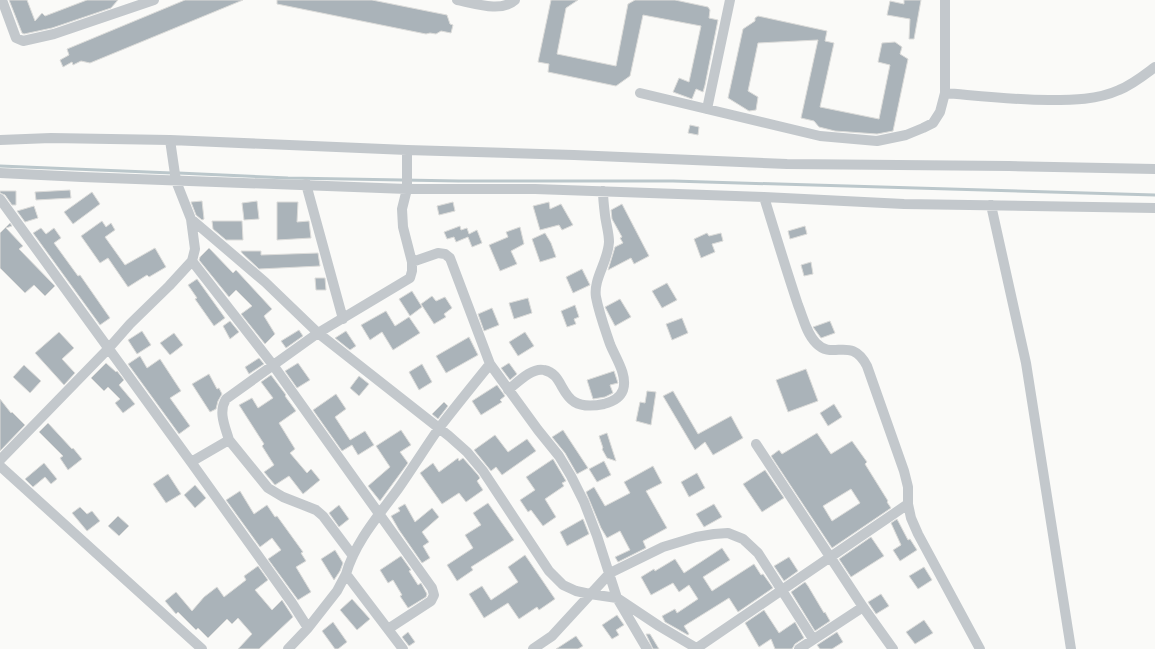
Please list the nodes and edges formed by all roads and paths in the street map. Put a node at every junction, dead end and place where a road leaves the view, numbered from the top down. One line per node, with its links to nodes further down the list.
1 (2, 0): 7 (street)
2 (154, 0): 7 (street)
3 (457, 0): 4 (street)
4 (515, 0)
5 (730, 0): 11 (street)
6 (945, 0): 10 (street)
7 (130, 4)
8 (1155, 67): 10 (street)
9 (640, 93): 11 (street)
10 (945, 93): 11 (street)
11 (707, 109)
12 (0, 140): 13 (street)
13 (170, 140): 14 (street); 17 (street)
14 (407, 150): 15 (street); 19 (street)
15 (1155, 169)
16 (0, 173): 17 (street)
17 (176, 181): 18 (street); 25 (street)
18 (306, 184): 19 (street); 28 (street)
19 (407, 189): 20 (street); 27 (street)
20 (603, 191): 21 (street); 33 (street)
21 (764, 197): 23 (street); 40 (street)
22 (0, 199): 30 (street)
23 (991, 205): 24 (street); 62 (street)
24 (1155, 208)
25 (191, 218): 26 (street); 29 (street)
26 (192, 261): 30 (street); 32 (street)
27 (412, 262): 28 (street); 31 (street)
28 (343, 319): 29 (street)
29 (318, 333): 32 (street); 34 (street)
30 (108, 349): 37 (street); 38 (street)
31 (490, 364): 33 (street); 34 (street)
32 (273, 365): 35 (street); 41 (street)
33 (508, 390): 44 (street)
34 (439, 429): 41 (street); 47 (street)
35 (229, 440): 38 (street); 42 (street)
36 (756, 444): 43 (street)
37 (0, 460)
38 (191, 462): 50 (street)
39 (0, 466): 55 (street)
40 (908, 504): 43 (street); 61 (street)
41 (380, 512): 42 (street); 51 (street)
42 (353, 556): 45 (street)
43 (831, 558): 46 (street); 49 (street)
44 (610, 573): 46 (street); 47 (street); 48 (street)
45 (346, 574): 50 (street); 51 (street)
46 (782, 590): 52 (street); 54 (street)
47 (590, 594): 48 (street); 53 (street)
48 (617, 598): 54 (street); 58 (street)
49 (863, 607): 52 (street); 60 (street)
50 (308, 628): 56 (street)
51 (388, 629): 57 (street)
52 (813, 639): 59 (street)
53 (538, 648)
54 (697, 648)
55 (202, 649)
56 (288, 649)
57 (403, 649)
58 (647, 649)
59 (799, 649)
60 (893, 649)
61 (980, 649)
62 (1071, 649)

